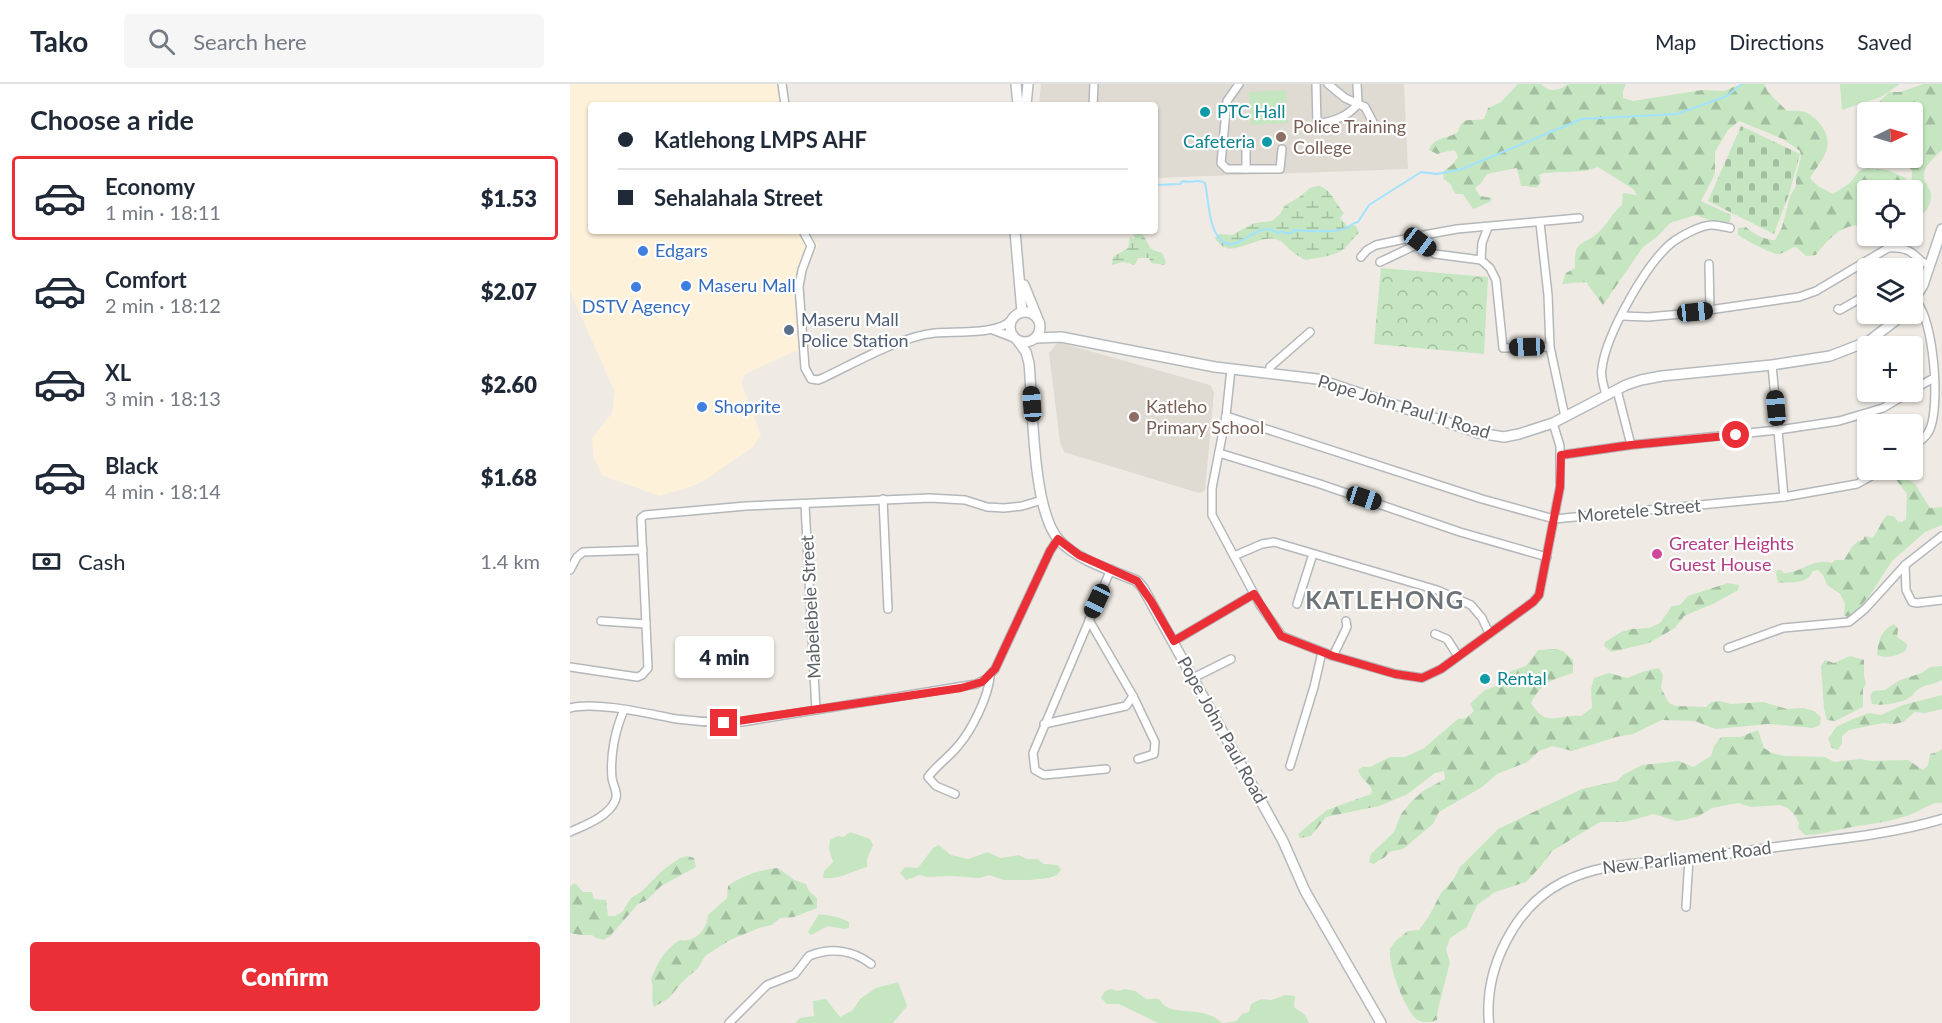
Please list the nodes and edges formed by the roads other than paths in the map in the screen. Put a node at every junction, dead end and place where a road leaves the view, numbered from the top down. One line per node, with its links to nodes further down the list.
1 (782, 84): 10 (street)
2 (1014, 84): 9 (main road)
3 (1028, 84): 11 (main road)
4 (1094, 84): 12 (street)
5 (1239, 84): 17 (street)
6 (1316, 84): 13 (street)
7 (1328, 84): 13 (street)
8 (1357, 84): 13 (street)
9 (1018, 100)
10 (785, 102)
11 (1026, 102)
12 (1093, 102)
13 (1358, 104): 14 (street)
14 (1384, 130)
15 (1246, 148): 17 (street)
16 (1282, 149): 17 (street)
17 (1246, 169)
18 (1579, 218): 19 (street)
19 (1540, 223): 20 (street); 49 (street)
20 (1488, 227): 25 (street); 28 (street)
21 (1730, 228): 40 (street)
22 (1942, 229): 30 (main road)
23 (805, 234): 44 (street)
24 (1016, 234): 33 (main road)
25 (1424, 235): 26 (street); 27 (street)
26 (1420, 242): 28 (street); 29 (street)
27 (1361, 256)
28 (1481, 260): 49 (street)
29 (1380, 262)
30 (1926, 263): 32 (street); 34 (main road); 37 (street)
31 (1709, 264): 37 (street)
32 (1923, 264)
33 (1020, 275): 39 (main road); 42 (main road)
34 (1923, 285)
35 (1857, 300): 36 (street)
36 (1838, 309)
37 (1710, 310): 40 (street)
38 (1923, 310): 54 (street)
39 (1022, 312): 41 (main road); 42 (main road)
40 (1622, 316): 57 (street)
41 (1011, 320): 44 (street); 48 (main road)
42 (1039, 321): 46 (main road); 47 (main road)
43 (1891, 324): 51 (main road, Pope John Paul II Road)
44 (993, 330): 48 (street)
45 (1310, 332): 53 (street)
46 (1061, 337): 47 (main road); 52 (main road, Pope John Paul II Road)
47 (1035, 339): 48 (main road); 50 (main road, Pope John Paul Road)
48 (1016, 340): 50 (main road, Pope John Paul Road)
49 (1550, 347): 60 (street)
50 (1029, 363): 70 (main road, Pope John Paul Road)
51 (1772, 365): 56 (main road, Pope John Paul II Road); 62 (street)
52 (1231, 369): 53 (main road, Pope John Paul II Road); 59 (street)
53 (1269, 373): 61 (main road, Pope John Paul II Road)
54 (1934, 378): 55 (street); 63 (street)
55 (1923, 384)
56 (1617, 390): 57 (main road, Pope John Paul II Road); 64 (street)
57 (1606, 395): 60 (main road, Pope John Paul II Road)
58 (1893, 402): 62 (street)
59 (1226, 416): 65 (street); 72 (street, Moretele Street)
60 (1565, 417): 61 (main road, Pope John Paul II Road)
61 (1553, 423): 66 (street)
62 (1778, 430): 64 (street); 68 (street)
63 (1923, 438)
64 (1631, 445): 66 (street)
65 (1219, 453): 77 (street); 78 (street)
66 (1561, 455): 72 (street)
67 (1864, 480): 68 (street, Moretele Street)
68 (1784, 497): 72 (street, Moretele Street)
69 (883, 499): 70 (street); 71 (street); 85 (street)
70 (1042, 500): 74 (main road, Pope John Paul Road)
71 (806, 505): 75 (street); 104 (street, Mabelebele Street)
72 (1554, 519): 78 (street)
73 (1942, 536): 79 (street)
74 (1058, 539): 81 (main road, Pope John Paul Road); 99 (street)
75 (643, 550): 80 (street); 89 (street)
76 (1313, 554): 77 (street); 84 (street); 90 (street)
77 (1234, 556): 82 (street)
78 (1547, 557): 90 (street)
79 (1905, 565): 83 (street); 93 (street)
80 (570, 570)
81 (1111, 570): 86 (street); 92 (main road, Pope John Paul Road)
82 (1254, 594): 92 (street); 94 (street)
83 (1942, 600)
84 (1297, 604)
85 (888, 609)
86 (1089, 620): 101 (street); 105 (street)
87 (601, 621): 89 (street)
88 (1346, 621): 95 (street)
89 (646, 624): 98 (street)
90 (1489, 633): 96 (street)
91 (1435, 634): 96 (street)
92 (1174, 641): 100 (main road, Pope John Paul Road)
93 (1728, 648)
94 (1322, 652): 95 (street); 107 (street)
95 (1333, 656): 96 (street)
96 (1458, 656)
97 (1231, 659): 100 (street)
98 (570, 667)
99 (990, 676): 104 (street); 109 (street)
100 (1193, 678): 116 (main road, Pope John Paul Road)
101 (1132, 696): 105 (street); 106 (street)
102 (570, 708): 103 (street)
103 (624, 710): 104 (street); 111 (street)
104 (816, 710)
105 (1044, 724): 108 (street)
106 (1138, 759)
107 (1290, 766)
108 (1106, 769)
109 (955, 794)
110 (1942, 819): 112 (street, New Parliament Road)
111 (570, 832)
112 (1689, 858): 113 (street); 117 (street, New Parliament Road)
113 (1686, 907)
114 (871, 964): 115 (street)
115 (729, 1023)
116 (1381, 1023)
117 (1488, 1023)

